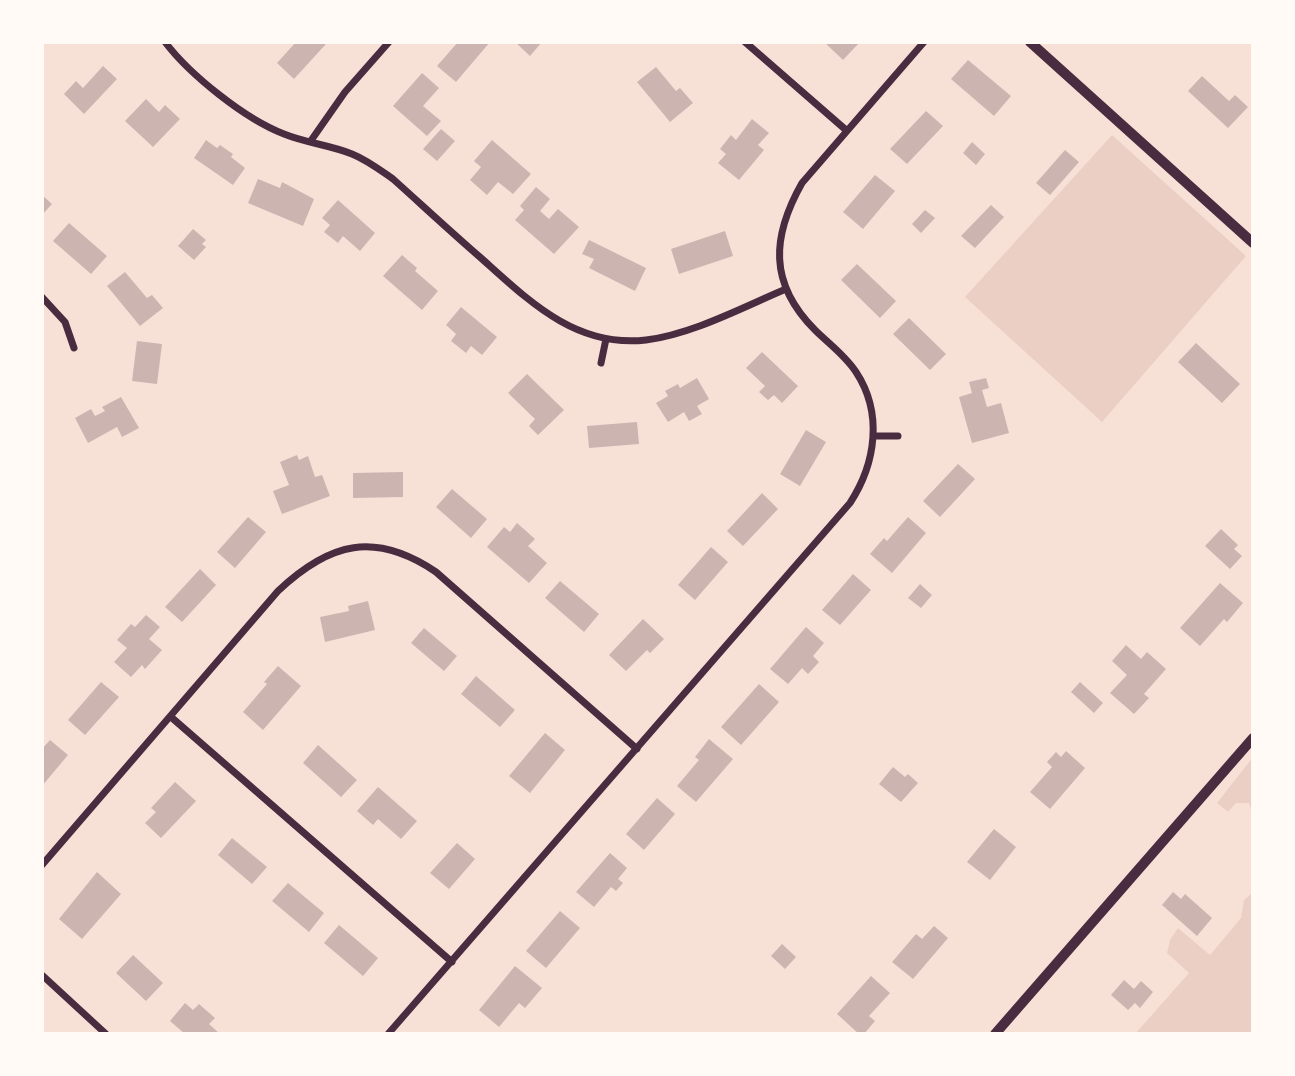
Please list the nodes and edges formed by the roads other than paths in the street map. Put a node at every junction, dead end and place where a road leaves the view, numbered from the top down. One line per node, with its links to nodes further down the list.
1 (165, 42): 7 (street)
2 (389, 42): 7 (street)
3 (745, 42): 6 (street)
4 (924, 42): 6 (street)
5 (1030, 42): 8 (street)
6 (846, 131): 9 (street)
7 (310, 142): 11 (street)
8 (1253, 243)
9 (786, 289): 11 (street); 14 (street)
10 (42, 297): 12 (street)
11 (606, 339): 13 (street)
12 (74, 348)
13 (601, 363)
14 (874, 436): 15 (street); 18 (street)
15 (898, 436)
16 (171, 716): 18 (street); 19 (street); 20 (street)
17 (1253, 738): 24 (street)
18 (637, 749): 20 (street)
19 (42, 864)
20 (452, 962): 23 (street)
21 (42, 975): 22 (street)
22 (106, 1034)
23 (388, 1034)
24 (995, 1034)

